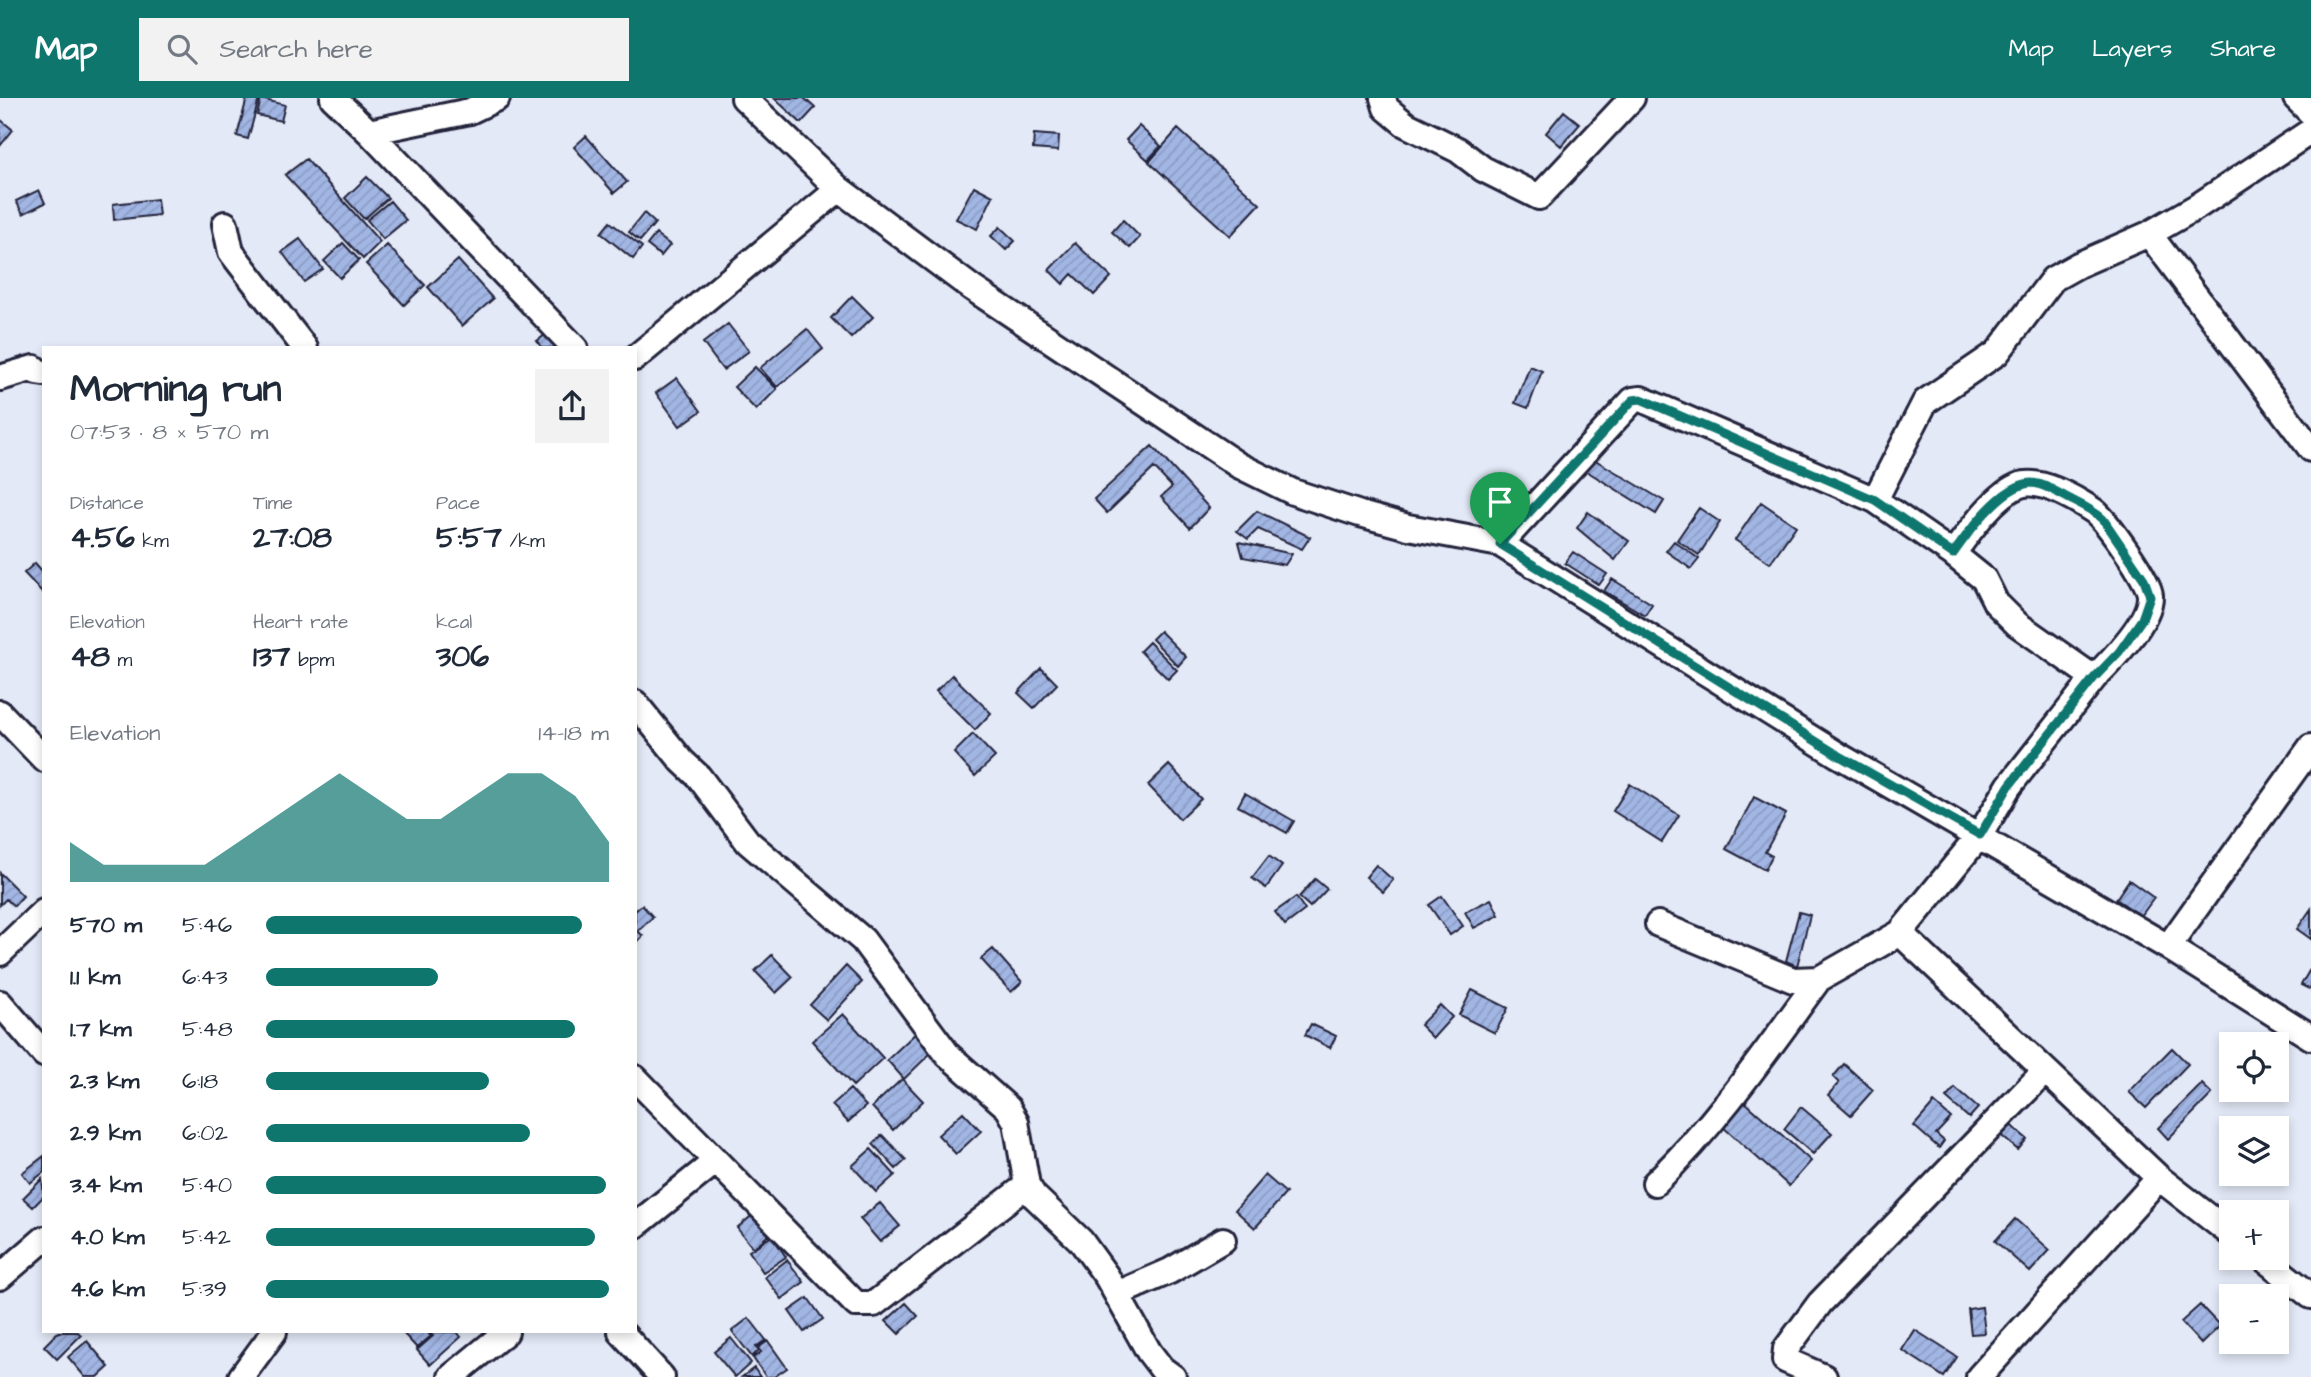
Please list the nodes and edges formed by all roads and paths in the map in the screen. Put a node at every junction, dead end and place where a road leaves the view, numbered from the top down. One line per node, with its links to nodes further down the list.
1 (333, 98): 9 (street)
2 (497, 98): 9 (street)
3 (744, 98): 10 (street)
4 (1383, 98): 5 (street)
5 (1632, 98)
6 (2296, 98): 7 (street)
7 (2311, 113)
8 (2311, 131): 12 (street)
9 (369, 132): 14 (street)
10 (839, 189): 15 (street); 20 (street)
11 (225, 224): 13 (street)
12 (2149, 234): 18 (street); 19 (street)
13 (303, 346)
14 (573, 346)
15 (637, 356)
16 (42, 373): 17 (street)
17 (0, 378)
18 (2311, 449)
19 (1875, 500): 20 (street); 21 (street)
20 (1500, 544): 27 (street)
21 (1953, 554): 22 (street); 22 (street)
22 (2094, 678): 27 (street)
23 (637, 705): 42 (street)
24 (0, 713): 26 (street)
25 (2311, 747): 31 (street)
26 (42, 757)
27 (1980, 835): 30 (street); 31 (street)
28 (42, 913): 32 (street)
29 (1658, 924): 33 (street)
30 (1900, 933): 33 (street); 37 (street)
31 (2168, 947): 35 (street)
32 (0, 953)
33 (1819, 979): 41 (street)
34 (0, 1003): 36 (street)
35 (2311, 1037)
36 (42, 1052)
37 (2045, 1071): 40 (street); 58 (street)
38 (637, 1080): 39 (street)
39 (716, 1161): 42 (street); 43 (street)
40 (2159, 1178): 44 (street); 59 (street)
41 (1655, 1183)
42 (1027, 1185): 49 (street)
43 (637, 1224)
44 (2219, 1225)
45 (1223, 1240): 49 (street)
46 (42, 1241): 48 (street)
47 (2278, 1270): 50 (street)
48 (0, 1277)
49 (1116, 1294): 57 (street)
50 (2311, 1296)
51 (273, 1333): 54 (street)
52 (505, 1333): 55 (street)
53 (622, 1333): 56 (street)
54 (241, 1377)
55 (451, 1377)
56 (662, 1377)
57 (1173, 1377)
58 (1824, 1377)
59 (1979, 1377)

